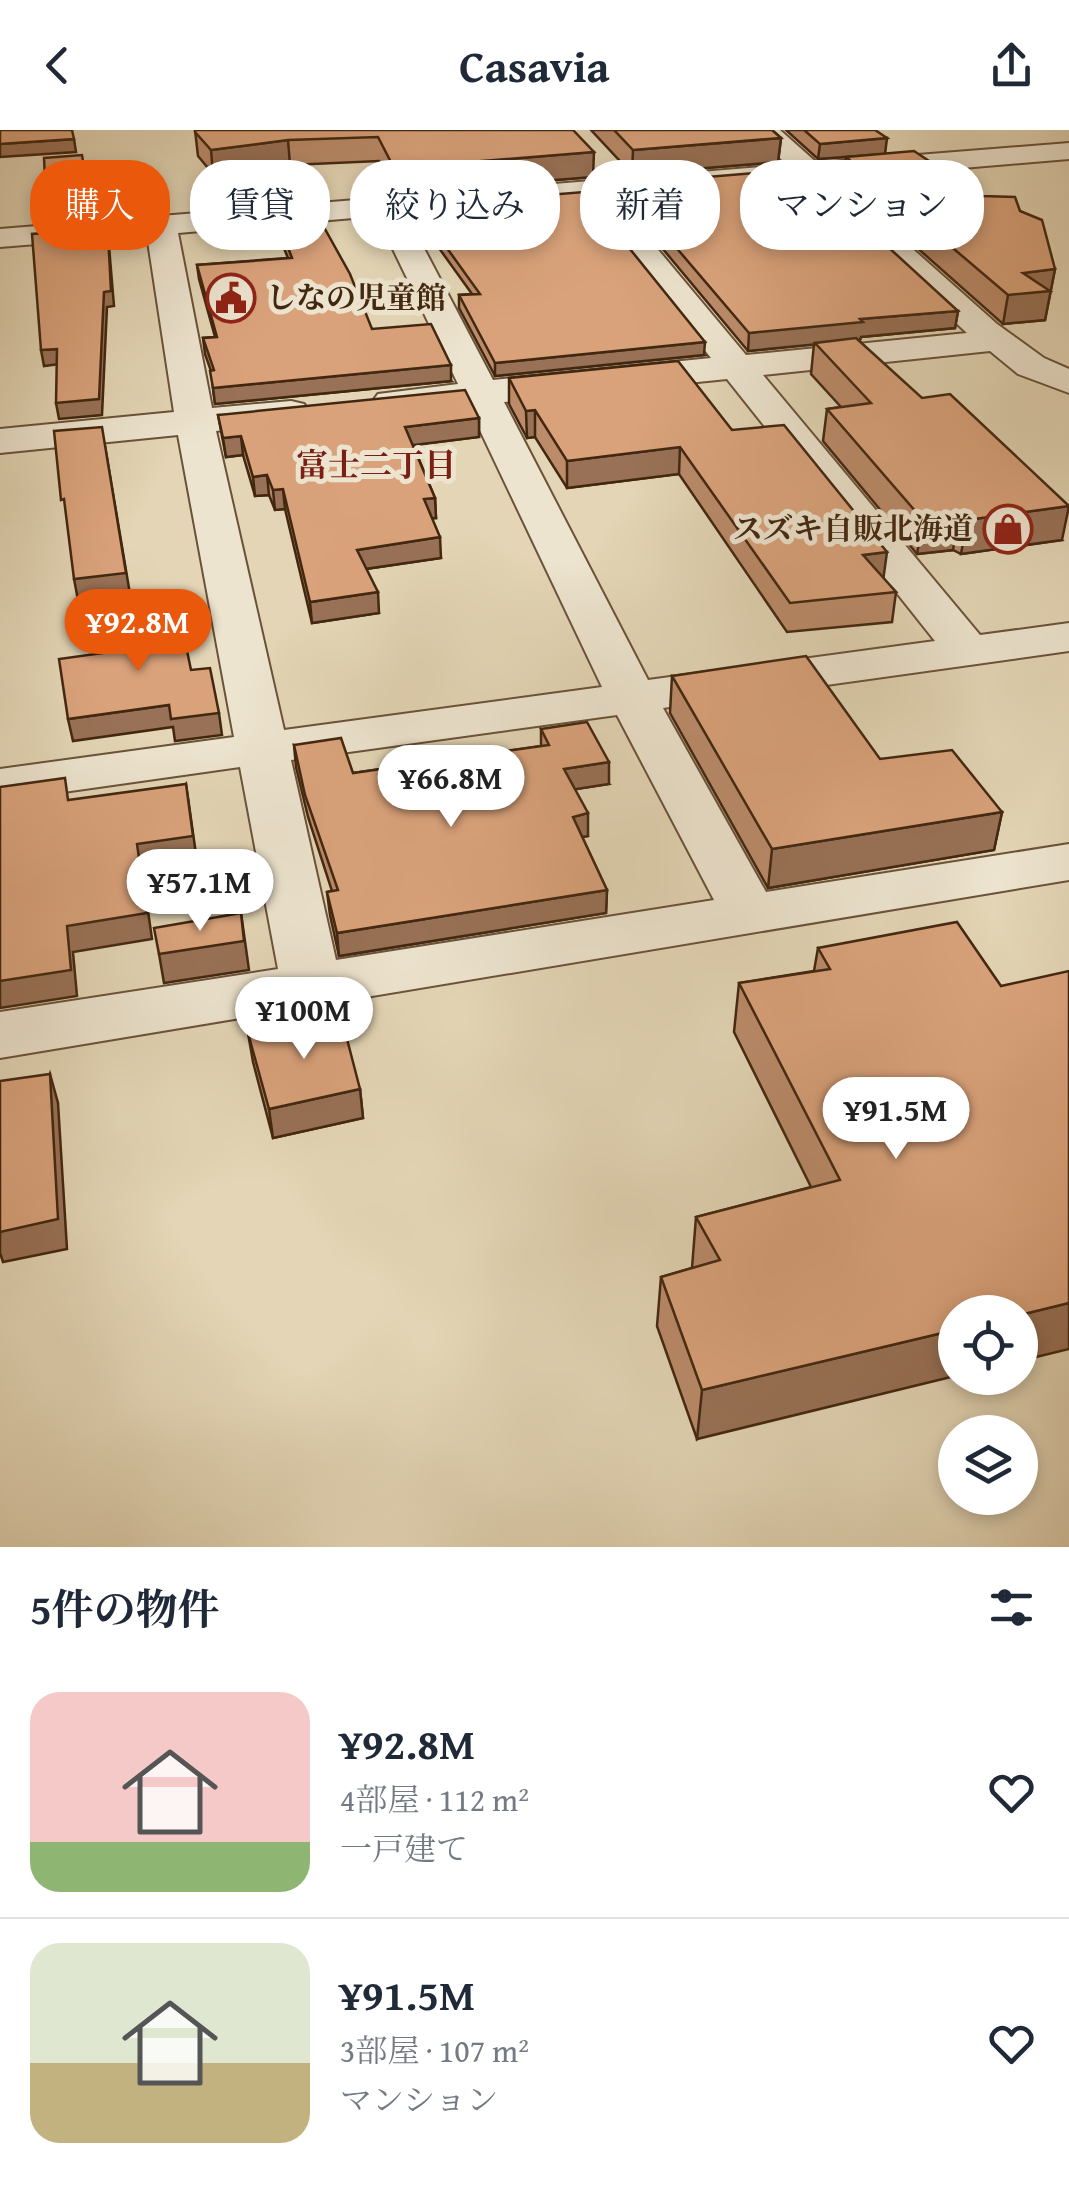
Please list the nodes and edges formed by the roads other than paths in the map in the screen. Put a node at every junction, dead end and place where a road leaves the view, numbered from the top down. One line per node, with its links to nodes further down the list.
1 (764, 130): 3 (street)
2 (1069, 151): 4 (street)
3 (798, 160)
4 (953, 160)
5 (350, 210): 6 (street)
6 (170, 224)
7 (30, 236): 8 (street)
8 (0, 238)
9 (165, 250): 19 (street)
10 (409, 250): 16 (street)
11 (655, 250): 14 (street)
12 (898, 250): 13 (street)
13 (998, 340): 14 (street); 15 (street)
14 (737, 366): 16 (street); 22 (street)
15 (1069, 382)
16 (478, 393): 17 (street); 23 (street)
17 (365, 404)
18 (327, 408): 19 (street)
19 (195, 422): 20 (street); 24 (street)
20 (0, 442)
21 (1069, 637): 22 (street)
22 (968, 651): 23 (street)
23 (632, 697): 24 (street); 27 (street)
24 (262, 748): 25 (street); 28 (street)
25 (0, 784)
26 (1069, 862): 27 (street)
27 (750, 914): 28 (street)
28 (312, 985): 29 (street)
29 (0, 1035)

